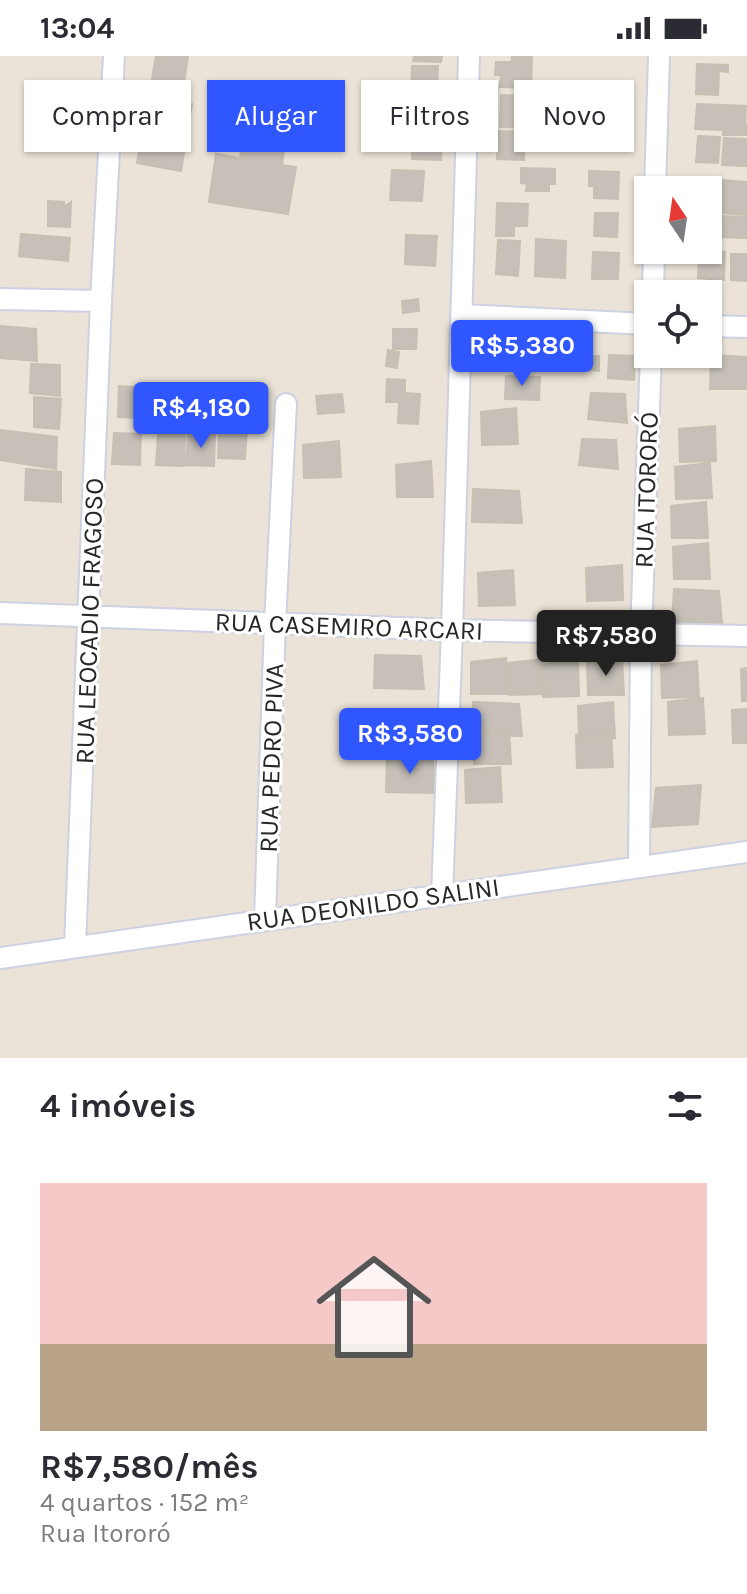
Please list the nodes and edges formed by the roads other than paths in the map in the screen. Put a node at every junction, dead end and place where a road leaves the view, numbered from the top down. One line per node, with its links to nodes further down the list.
1 (114, 56): 6 (street, RUA LEOCADIO FRAGOSO)
2 (469, 56): 7 (street)
3 (659, 56): 4 (street)
4 (655, 176)
5 (0, 299): 6 (street)
6 (101, 301): 14 (street, RUA LEOCADIO FRAGOSO)
7 (462, 315): 8 (street); 16 (street)
8 (634, 323)
9 (722, 326): 10 (street)
10 (747, 327)
11 (650, 368): 17 (street, RUA ITORORÓ)
12 (286, 404): 15 (street, RUA PEDRO PIVA)
13 (0, 613): 14 (street, RUA CASEMIRO ARCARI)
14 (90, 616): 15 (street, RUA CASEMIRO ARCARI); 23 (street, RUA LEOCADIO FRAGOSO)
15 (275, 623): 16 (street, RUA CASEMIRO ARCARI); 22 (street, RUA PEDRO PIVA)
16 (452, 630): 17 (street, RUA CASEMIRO ARCARI); 21 (street)
17 (641, 634): 18 (street, RUA CASEMIRO ARCARI); 20 (street, RUA ITORORÓ)
18 (747, 636)
19 (747, 852): 20 (street, RUA DEONILDO SALINI)
20 (639, 866): 21 (street, RUA DEONILDO SALINI)
21 (442, 896): 22 (street, RUA DEONILDO SALINI)
22 (265, 919): 23 (street, RUA DEONILDO SALINI)
23 (75, 946): 24 (street, RUA DEONILDO SALINI)
24 (0, 958)

